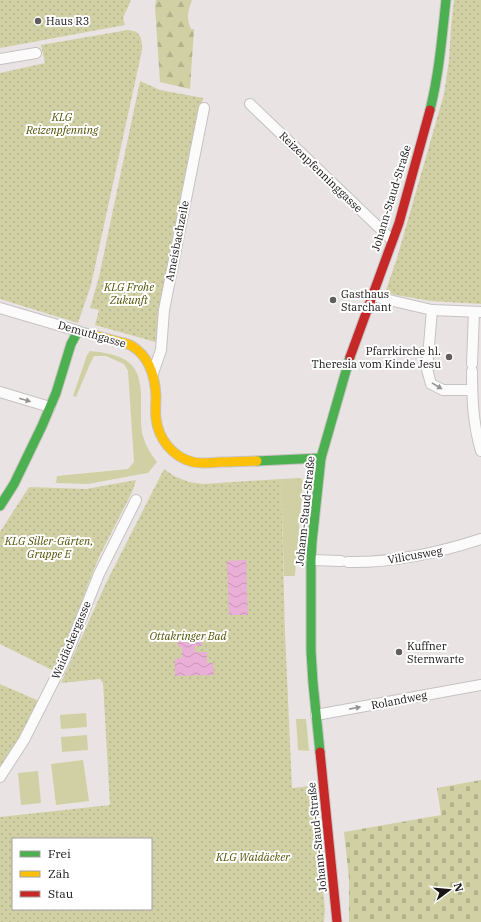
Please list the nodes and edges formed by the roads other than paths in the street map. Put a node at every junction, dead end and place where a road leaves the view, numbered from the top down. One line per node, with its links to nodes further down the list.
1 (446, 0): 6 (street, Johann-Staud-Straße)
2 (36, 53): 3 (street)
3 (0, 59)
4 (250, 104): 6 (street, Reizenpfenninggasse)
5 (204, 108): 12 (street, Ameisbachzeile)
6 (392, 240): 7 (street, Johann-Staud-Straße)
7 (372, 296): 9 (street); 17 (street, Johann-Staud-Straße)
8 (0, 308): 11 (street, Demuthgasse)
9 (432, 310): 10 (street); 13 (street, one-way to 13)
10 (478, 312): 13 (street)
11 (78, 331): 12 (street, Demuthgasse); 15 (street)
12 (153, 373): 17 (street, Demuthgasse)
13 (472, 390): 16 (street)
14 (0, 392): 15 (street, one-way to 15)
15 (50, 407): 19 (street)
16 (481, 451)
17 (321, 458): 21 (street, Johann-Staud-Straße)
18 (136, 500): 24 (street, Waidäckergasse)
19 (0, 506)
20 (481, 539): 21 (street, Vilicusweg)
21 (311, 560): 23 (street, Johann-Staud-Straße)
22 (481, 685): 23 (street, Rolandweg, one-way to 22)
23 (316, 715): 25 (street, Johann-Staud-Straße)
24 (0, 777)
25 (337, 922)

